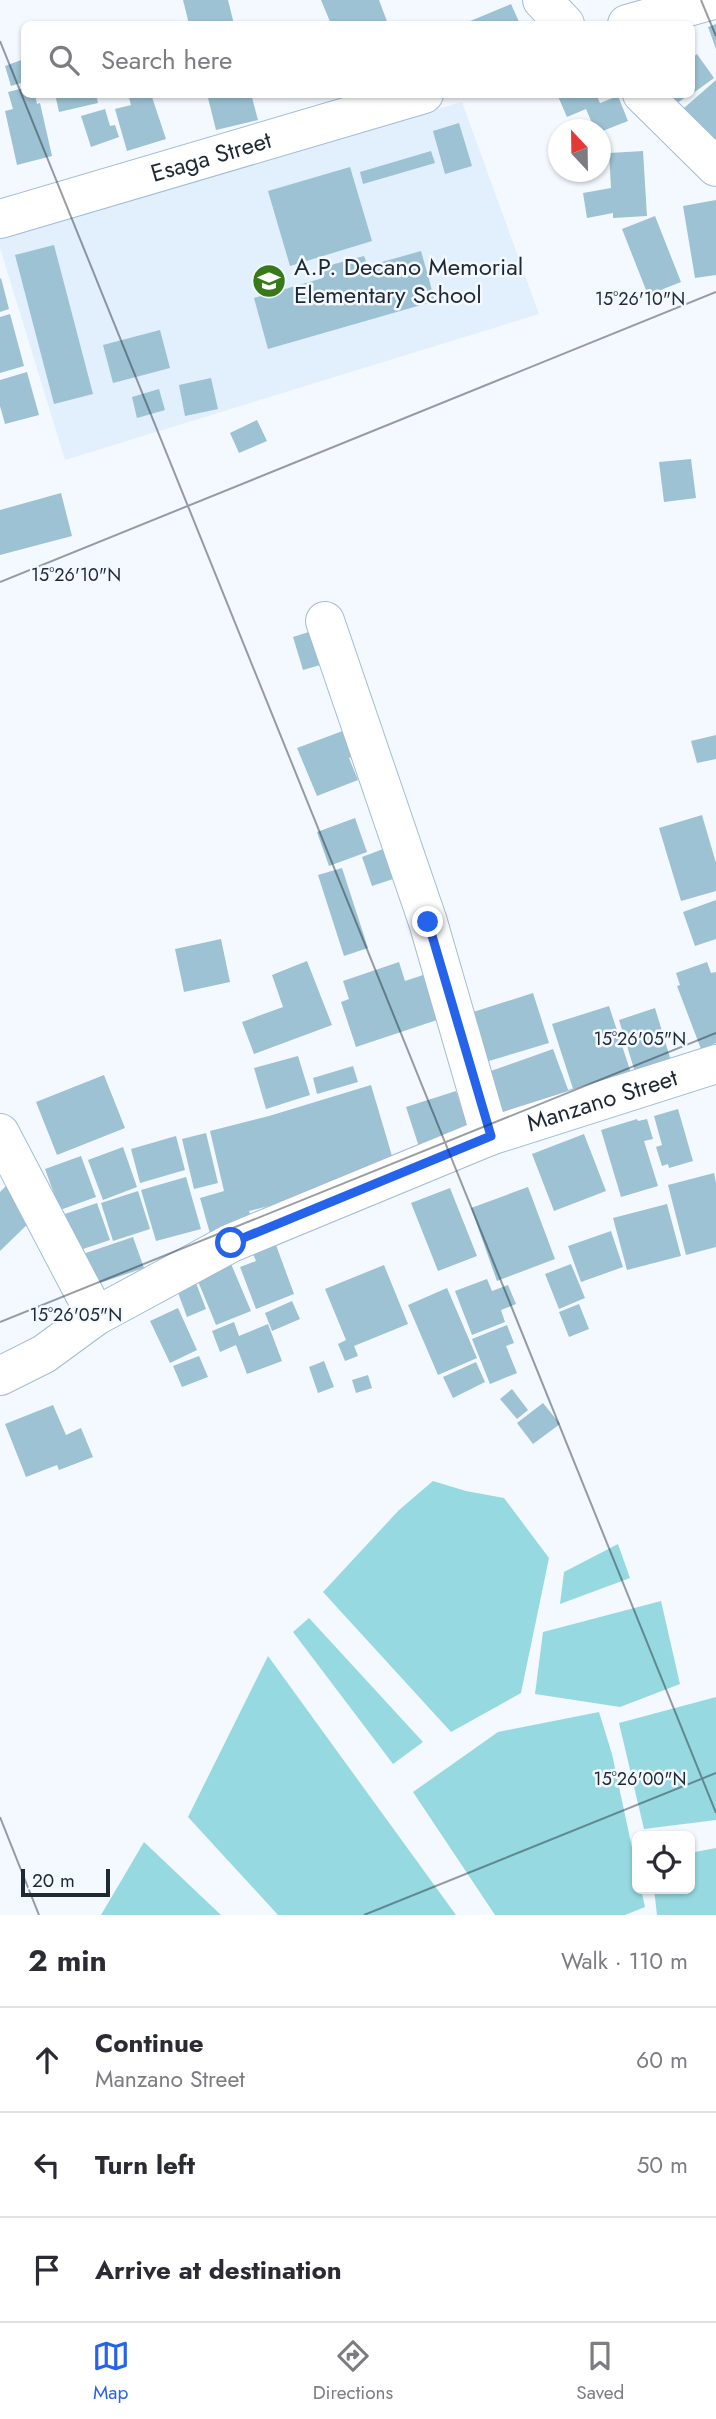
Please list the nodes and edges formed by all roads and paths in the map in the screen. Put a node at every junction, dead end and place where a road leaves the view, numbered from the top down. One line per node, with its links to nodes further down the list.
1 (542, 0): 3 (street)
2 (713, 0): 4 (street)
3 (562, 21)
4 (637, 21)
5 (410, 98): 8 (street, Esaga Street)
6 (646, 98): 7 (street)
7 (716, 167)
8 (0, 219)
9 (325, 621): 12 (street)
10 (716, 1064): 12 (street, Manzano Street)
11 (0, 1133): 13 (street)
12 (491, 1136): 13 (street, Manzano Street)
13 (96, 1316): 14 (street, Manzano Street)
14 (0, 1376)

